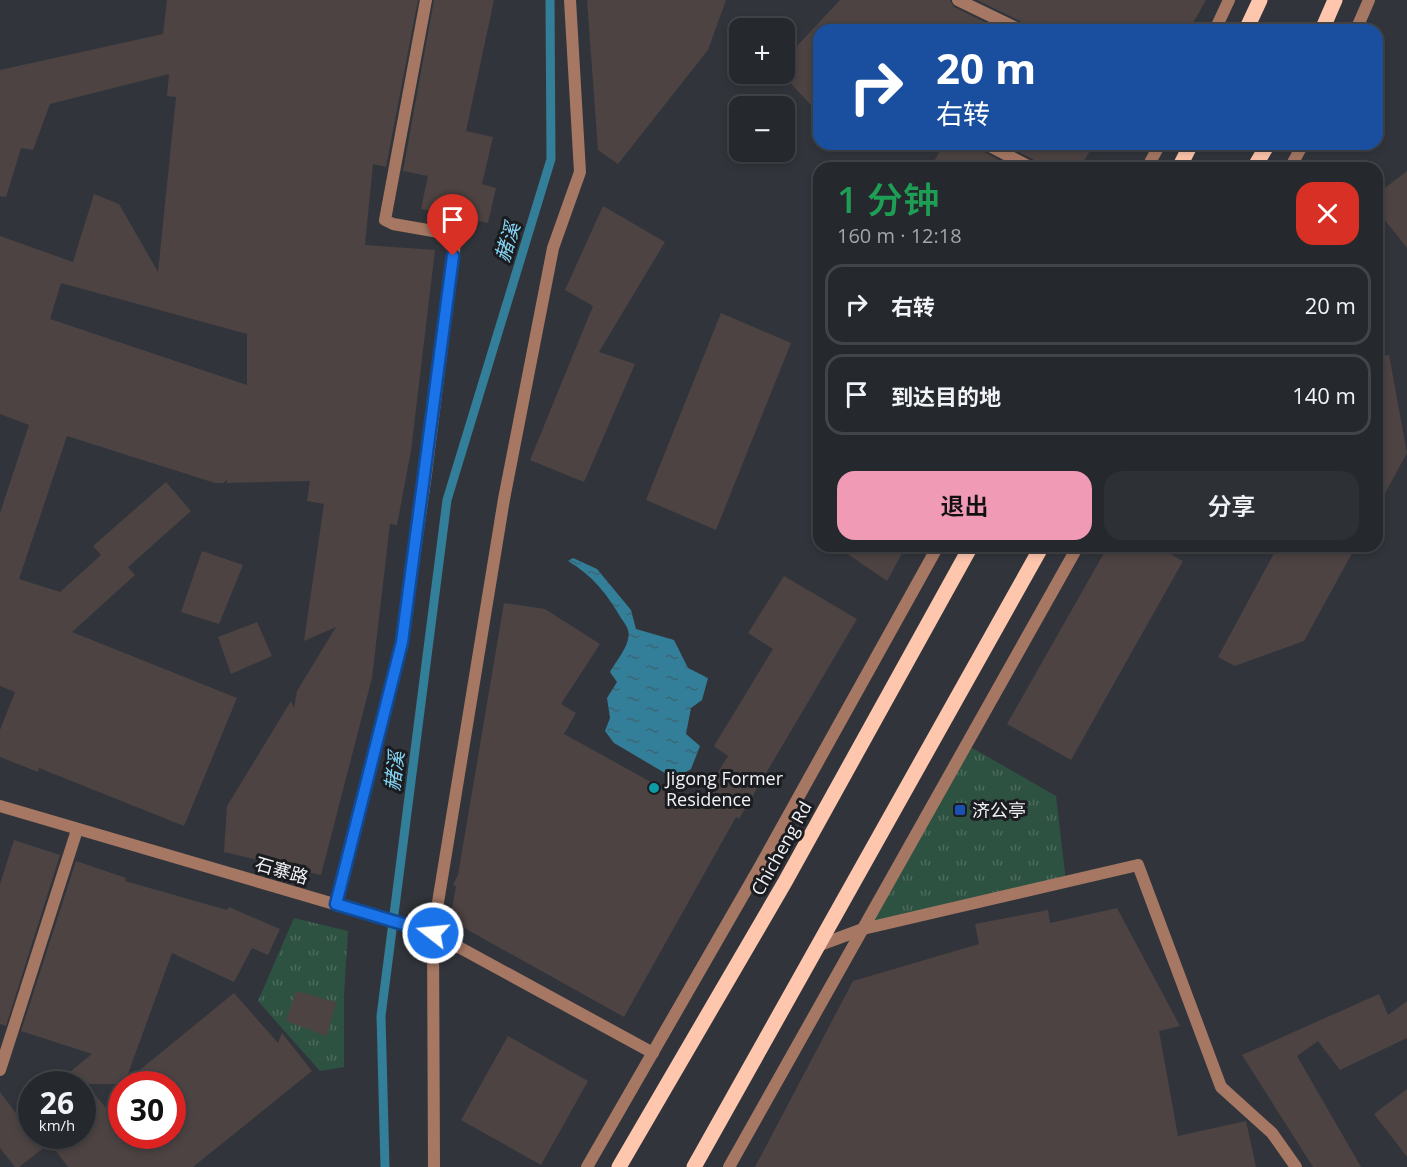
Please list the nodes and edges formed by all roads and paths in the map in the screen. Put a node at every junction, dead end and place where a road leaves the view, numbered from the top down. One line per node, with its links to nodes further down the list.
1 (426, 0): 21 (street)
2 (570, 0): 23 (street)
3 (958, 0): 8 (street)
4 (1229, 0): 9 (street)
5 (1260, 0): 10 (main road)
6 (1335, 0): 11 (main road)
7 (1369, 0): 12 (street)
8 (1008, 24)
9 (1218, 24)
10 (1249, 24)
11 (1325, 24)
12 (1359, 24)
13 (998, 150): 14 (street)
14 (1020, 162)
15 (935, 552): 25 (street)
16 (968, 552): 29 (main road, Chicheng Rd)
17 (1039, 552): 24 (main road)
18 (1075, 552): 22 (street)
19 (0, 806): 20 (street, 石寨路)
20 (77, 830): 21 (street, 石寨路); 26 (street)
21 (336, 904): 23 (street, 石寨路)
22 (863, 929): 24 (street); 31 (street); 32 (street)
23 (433, 933): 25 (street, 石寨路); 27 (street)
24 (817, 946): 30 (main road)
25 (653, 1053): 28 (street)
26 (0, 1070)
27 (434, 1167)
28 (587, 1167)
29 (619, 1167)
30 (694, 1167)
31 (729, 1167)
32 (1296, 1167)

